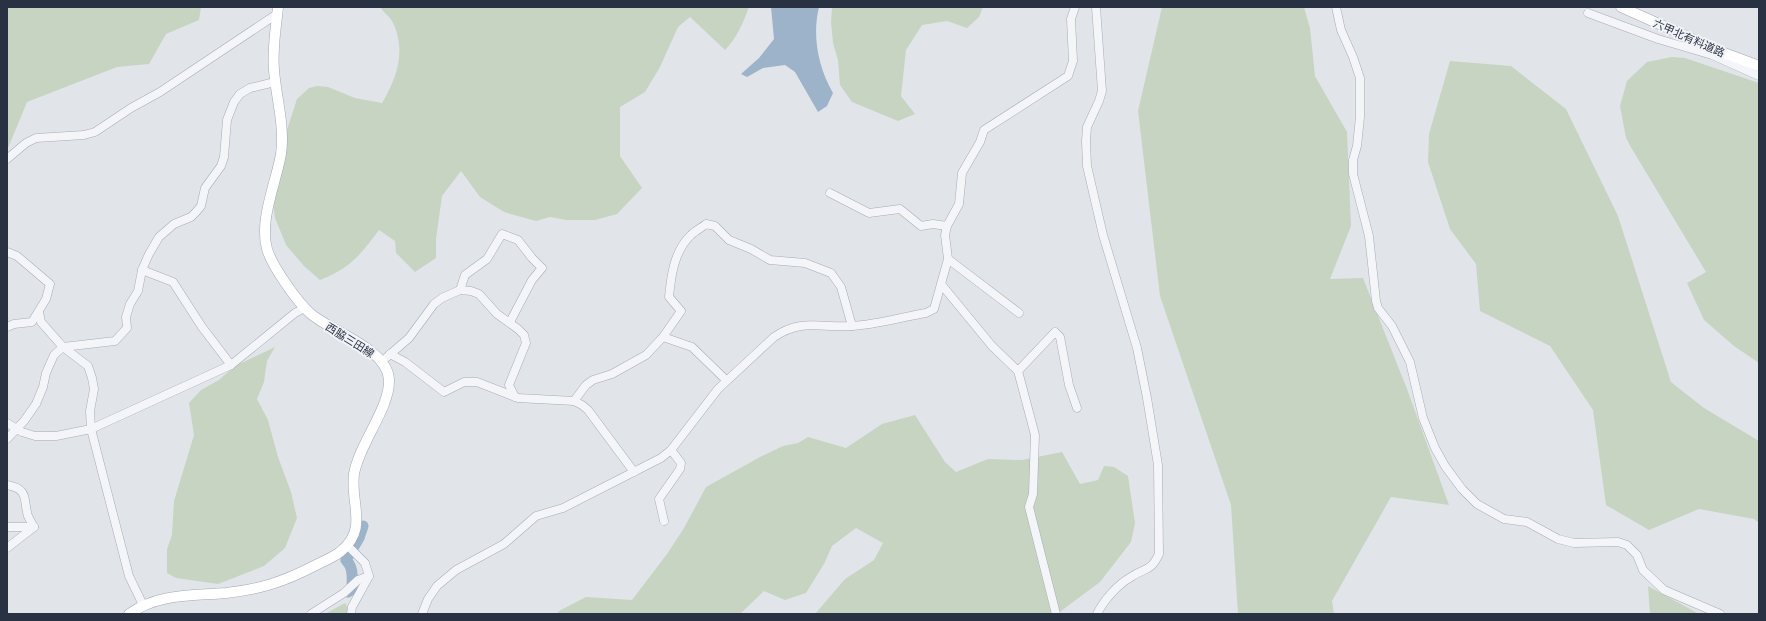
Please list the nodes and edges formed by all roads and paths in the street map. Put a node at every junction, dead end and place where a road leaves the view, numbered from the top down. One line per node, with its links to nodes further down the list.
1 (1075, 7): 12 (street)
2 (1096, 7): 53 (street)
3 (1336, 7): 54 (street)
4 (1620, 7): 7 (main road, 六甲北有料道路)
5 (278, 11): 9 (main road, 西脇三田線); 10 (street)
6 (1588, 13): 8 (street)
7 (1759, 66)
8 (1759, 76)
9 (275, 82): 15 (street); 18 (main road, 西脇三田線)
10 (7, 159)
11 (830, 193): 12 (street)
12 (947, 226): 14 (street)
13 (7, 252): 19 (street)
14 (948, 259): 16 (street); 20 (street)
15 (142, 270): 25 (street); 28 (street)
16 (941, 284): 22 (street); 29 (street)
17 (460, 290): 21 (street); 21 (street); 26 (street)
18 (304, 308): 27 (main road, 西脇三田線); 28 (street)
19 (40, 312): 23 (street); 25 (street)
20 (1019, 313)
21 (510, 322): 31 (street)
22 (852, 326): 24 (street); 30 (street)
23 (7, 327)
24 (663, 337): 30 (street); 32 (street)
25 (63, 347): 35 (street); 36 (street)
26 (390, 354): 27 (street); 31 (street)
27 (381, 360): 44 (main road, 西脇三田線)
28 (231, 365): 36 (street)
29 (1018, 370): 33 (street); 52 (street)
30 (726, 380): 38 (street)
31 (514, 397): 32 (street)
32 (574, 401): 39 (street)
33 (1077, 408)
34 (7, 423): 35 (street)
35 (17, 429): 36 (street); 37 (street)
36 (90, 429): 47 (street)
37 (7, 439)
38 (671, 450): 39 (street); 41 (street)
39 (634, 472): 51 (street)
40 (7, 485): 43 (street)
41 (664, 521)
42 (7, 527): 43 (street)
43 (34, 527): 45 (street)
44 (347, 545): 46 (street); 47 (main road, 西脇三田線)
45 (7, 548)
46 (369, 576): 49 (street); 50 (street)
47 (143, 605): 48 (main road, 西脇三田線)
48 (129, 614)
49 (311, 614)
50 (351, 614)
51 (422, 614)
52 (1056, 614)
53 (1097, 614)
54 (1720, 614)

